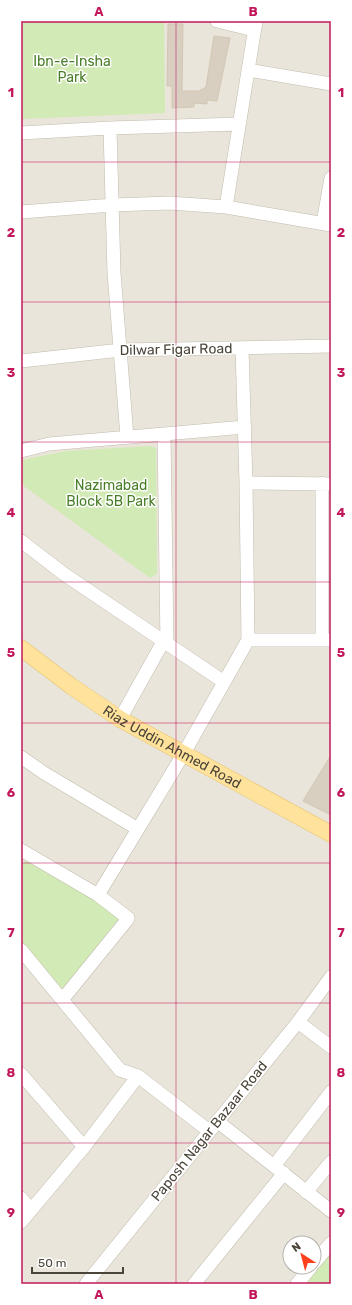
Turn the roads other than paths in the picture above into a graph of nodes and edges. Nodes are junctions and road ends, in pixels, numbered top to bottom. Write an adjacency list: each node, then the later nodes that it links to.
1 (216, 21): 2 (street)
2 (255, 26): 3 (street)
3 (248, 70): 4 (street); 5 (street)
4 (331, 84)
5 (239, 124): 6 (street); 10 (street)
6 (110, 128): 7 (street); 9 (street)
7 (21, 133)
8 (331, 178): 12 (street)
9 (113, 205): 10 (street); 11 (street); 15 (street)
10 (226, 207): 12 (street)
11 (21, 212)
12 (327, 224)
13 (331, 346): 14 (street, Dilwar Figar Road)
14 (242, 348): 15 (street, Dilwar Figar Road); 17 (street)
15 (121, 350): 16 (street, Dilwar Figar Road); 19 (street)
16 (21, 361)
17 (245, 427): 18 (street); 21 (street)
18 (164, 434): 19 (street); 26 (street)
19 (127, 437): 20 (street)
20 (21, 451)
21 (246, 483): 22 (street); 24 (street)
22 (327, 484): 25 (street)
23 (21, 541): 26 (street)
24 (248, 640): 25 (street); 28 (street)
25 (327, 640)
26 (165, 643): 28 (street); 29 (street)
27 (21, 648): 29 (main road, Riaz Uddin Ahmed Road)
28 (224, 682): 30 (street)
29 (120, 719): 30 (main road, Riaz Uddin Ahmed Road)
30 (184, 753): 32 (street); 33 (main road, Riaz Uddin Ahmed Road)
31 (21, 756): 32 (street)
32 (138, 829): 35 (street)
33 (331, 834)
34 (21, 850): 35 (street)
35 (98, 895): 38 (street)
36 (21, 950): 38 (street)
37 (331, 977): 39 (street, Paposh Nagar Bazaar Road)
38 (62, 1000): 42 (street)
39 (298, 1022): 40 (street); 44 (street, Paposh Nagar Bazaar Road)
40 (331, 1048)
41 (21, 1074): 45 (street)
42 (138, 1076): 44 (street); 45 (street)
43 (331, 1092): 47 (street)
44 (213, 1126): 47 (street); 55 (street, Paposh Nagar Bazaar Road)
45 (84, 1147): 50 (street)
46 (330, 1163): 48 (street)
47 (279, 1170): 48 (street); 56 (street)
48 (306, 1192): 51 (street)
49 (21, 1198): 50 (street)
50 (31, 1210): 52 (street)
51 (331, 1211)
52 (21, 1222)
53 (331, 1243): 54 (street)
54 (322, 1254)
55 (86, 1284)
56 (194, 1284)

